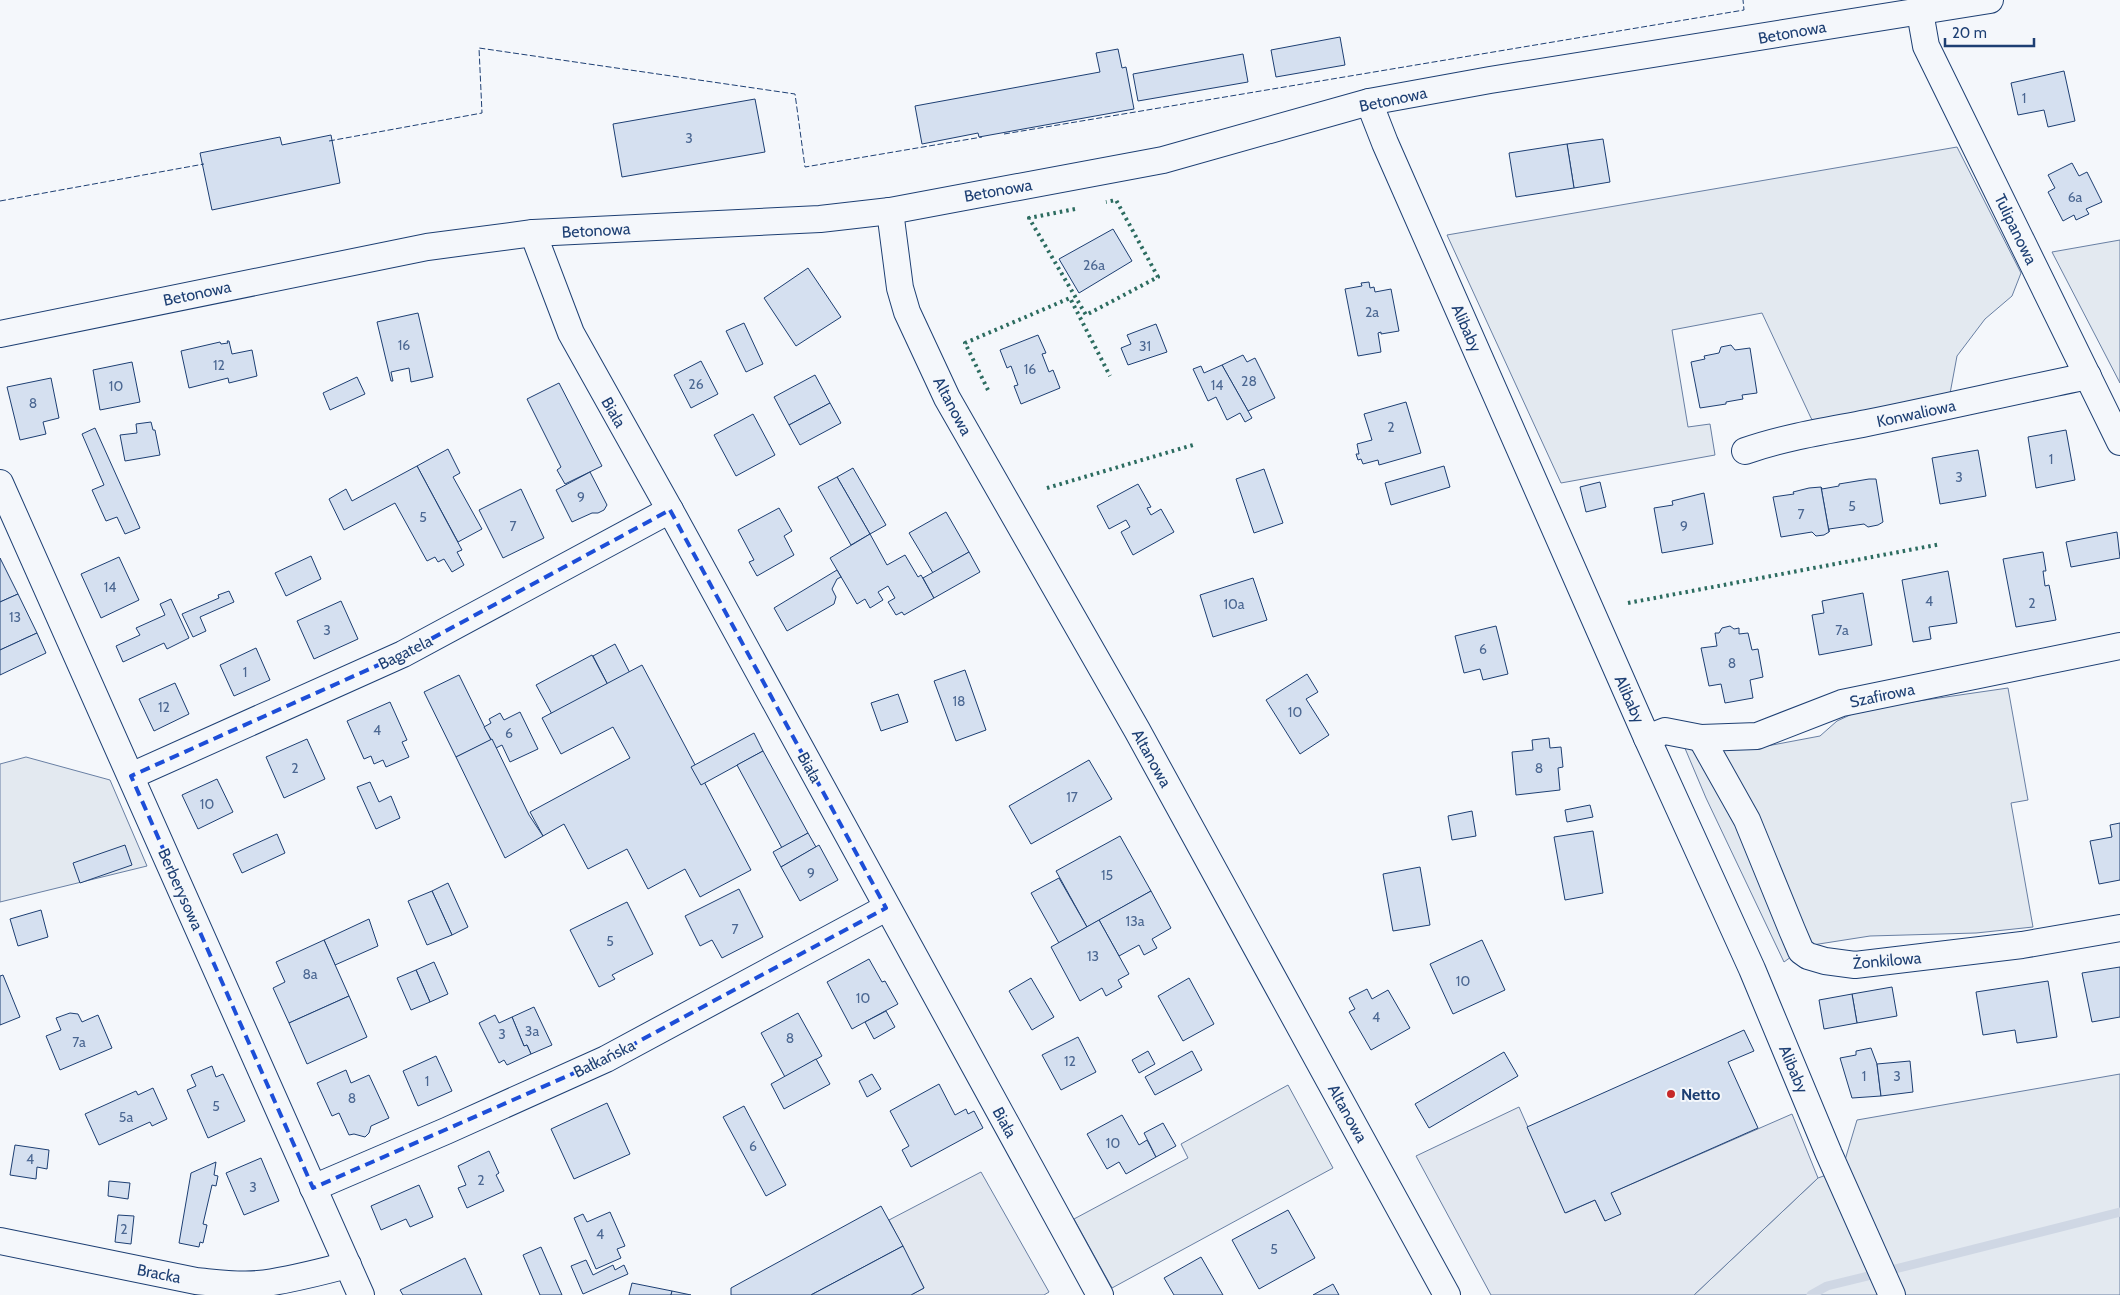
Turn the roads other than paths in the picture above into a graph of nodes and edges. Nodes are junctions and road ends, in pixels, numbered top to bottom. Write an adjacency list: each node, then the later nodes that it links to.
1 (1990, 0): 2 (street, Betonowa)
2 (1920, 12): 3 (street, Betonowa); 7 (street, Tulipanowa)
3 (1369, 102): 4 (street, Betonowa); 13 (street, Alibaby)
4 (890, 211): 5 (street, Betonowa); 23 (street, Altanowa)
5 (533, 233): 6 (street, Betonowa); 11 (street, Biała)
6 (0, 334)
7 (2088, 376): 8 (street, Tulipanowa); 9 (street, Konwaliowa)
8 (2120, 442)
9 (1744, 451)
10 (0, 484): 15 (street, Berberysowa)
11 (670, 510): 15 (street, Bagatela); 16 (street, Biała)
12 (2120, 646): 14 (street, Szafirowa)
13 (1647, 738): 14 (street, Szafirowa); 24 (street, Alibaby)
14 (1701, 738): 17 (street, Żonkilowa)
15 (131, 776): 18 (street, Berberysowa)
16 (886, 908): 18 (street, Bałkańska); 22 (street, Biała)
17 (2120, 928)
18 (312, 1188): 20 (street, Berberysowa)
19 (0, 1242): 20 (street, Bracka)
20 (348, 1265): 21 (street, Berberysowa)
21 (361, 1295)
22 (1100, 1295)
23 (1447, 1295)
24 (1892, 1295)

